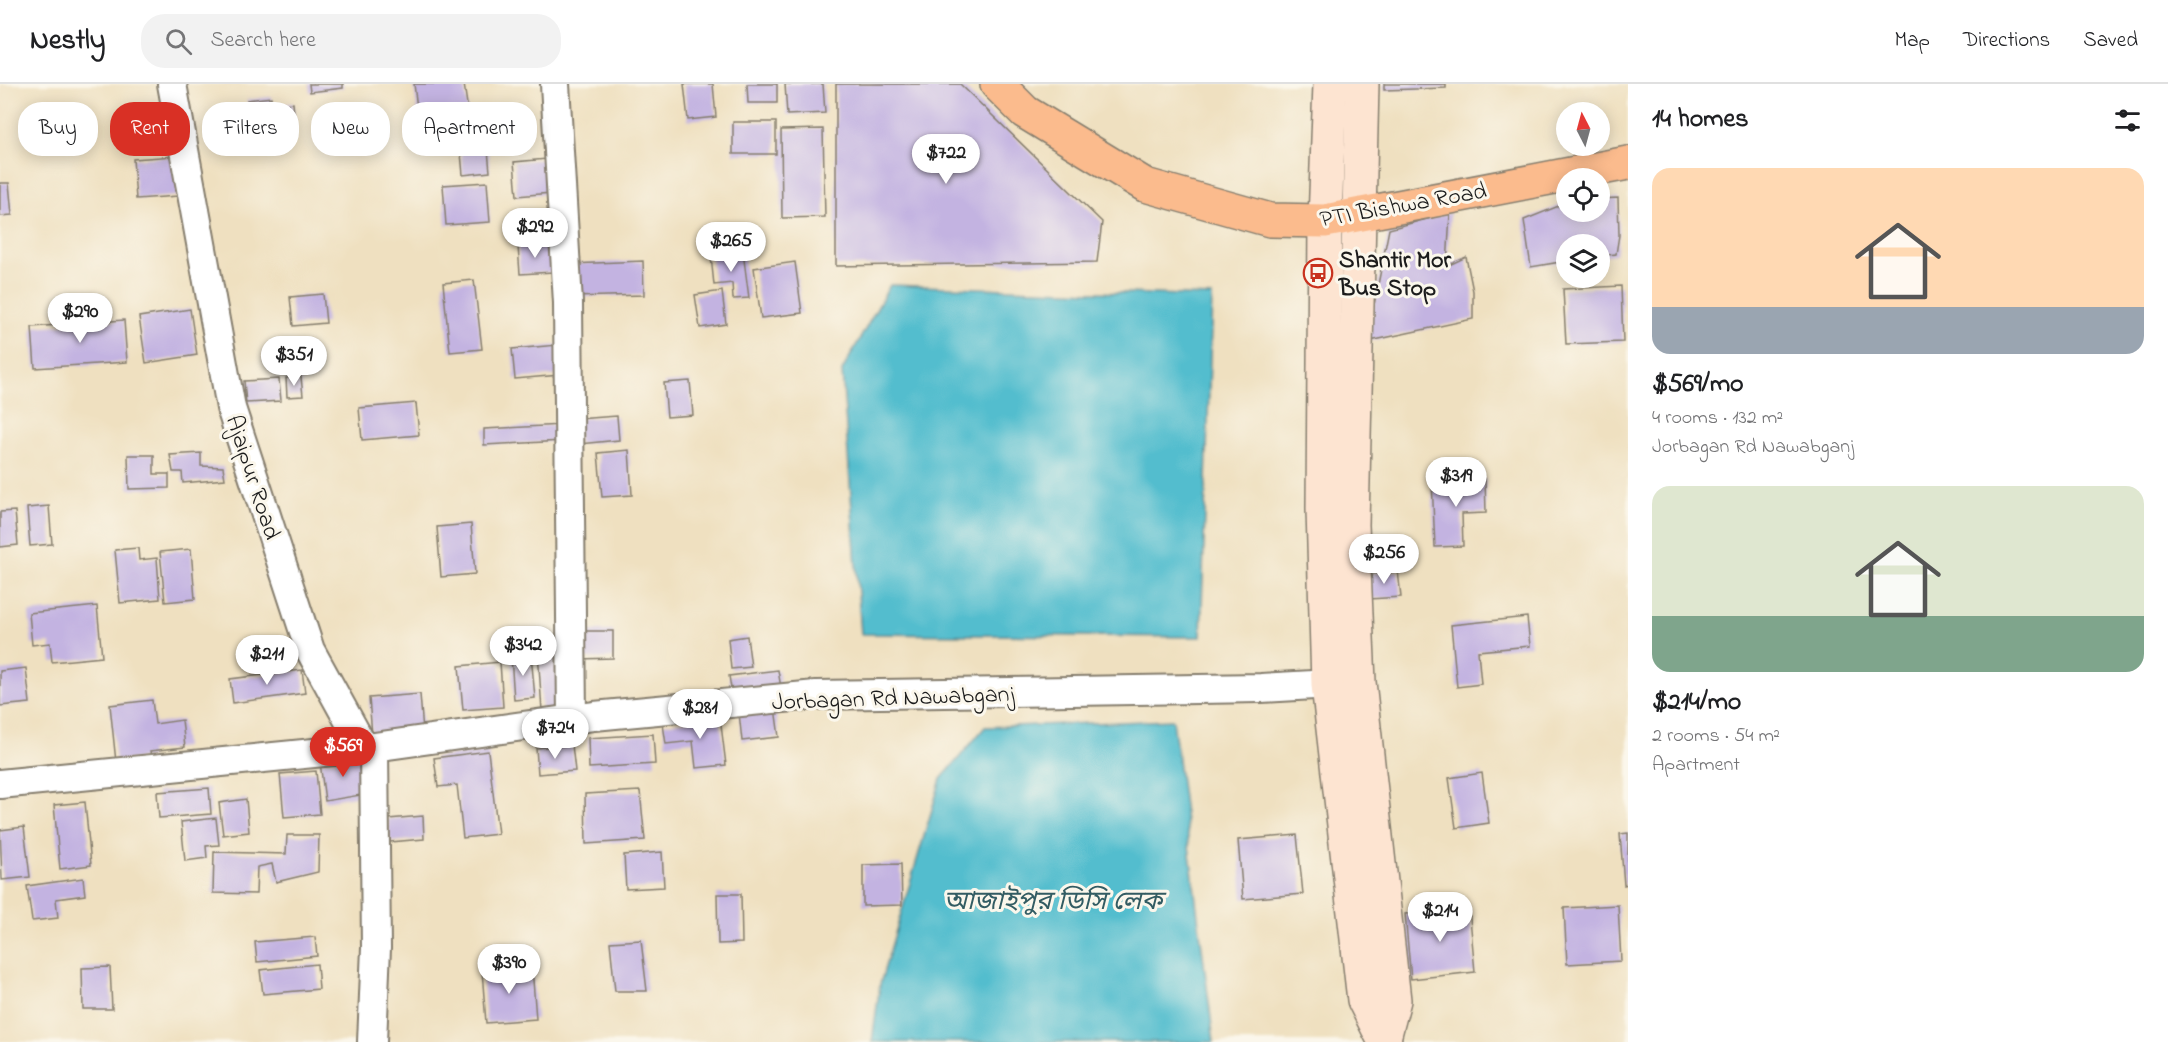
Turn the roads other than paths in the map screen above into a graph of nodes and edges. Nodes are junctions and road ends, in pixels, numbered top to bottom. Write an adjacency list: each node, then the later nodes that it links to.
1 (172, 84): 11 (street, Ajaipur Road)
2 (555, 84): 10 (street)
3 (997, 84): 8 (highway, PTI Bishwa Road)
4 (1330, 84): 8 (street)
5 (1362, 84): 7 (street)
6 (1628, 163): 7 (highway, PTI Bishwa Road)
7 (1360, 215): 8 (highway, PTI Bishwa Road); 9 (street)
8 (1325, 221): 9 (street)
9 (1343, 683): 10 (street, Jorbagan Rd Nawabganj); 13 (street)
10 (572, 719): 11 (street, Jorbagan Rd Nawabganj)
11 (369, 748): 12 (street, Jorbagan Rd Nawabganj); 14 (street)
12 (0, 784)
13 (1385, 1040)
14 (372, 1042)

